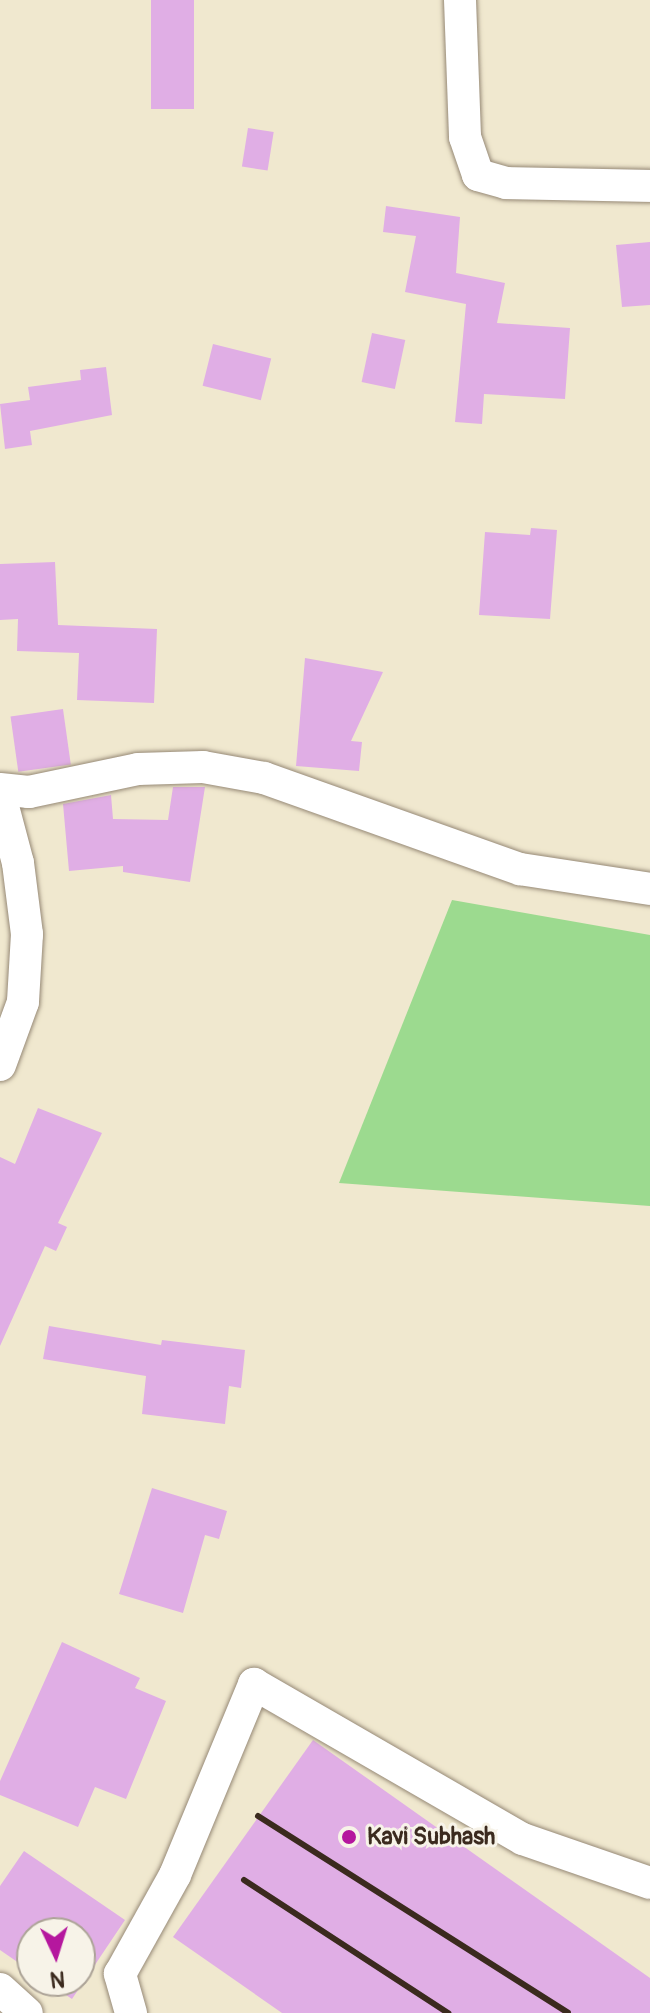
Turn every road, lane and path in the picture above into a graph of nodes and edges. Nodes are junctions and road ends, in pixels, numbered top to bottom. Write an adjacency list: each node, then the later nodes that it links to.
1 (460, 0): 2 (street)
2 (650, 186)
3 (0, 789): 5 (street)
4 (0, 795): 6 (street)
5 (650, 889)
6 (0, 1065)
7 (650, 1883): 10 (street)
8 (0, 1989): 9 (street)
9 (27, 2013)
10 (131, 2013)

